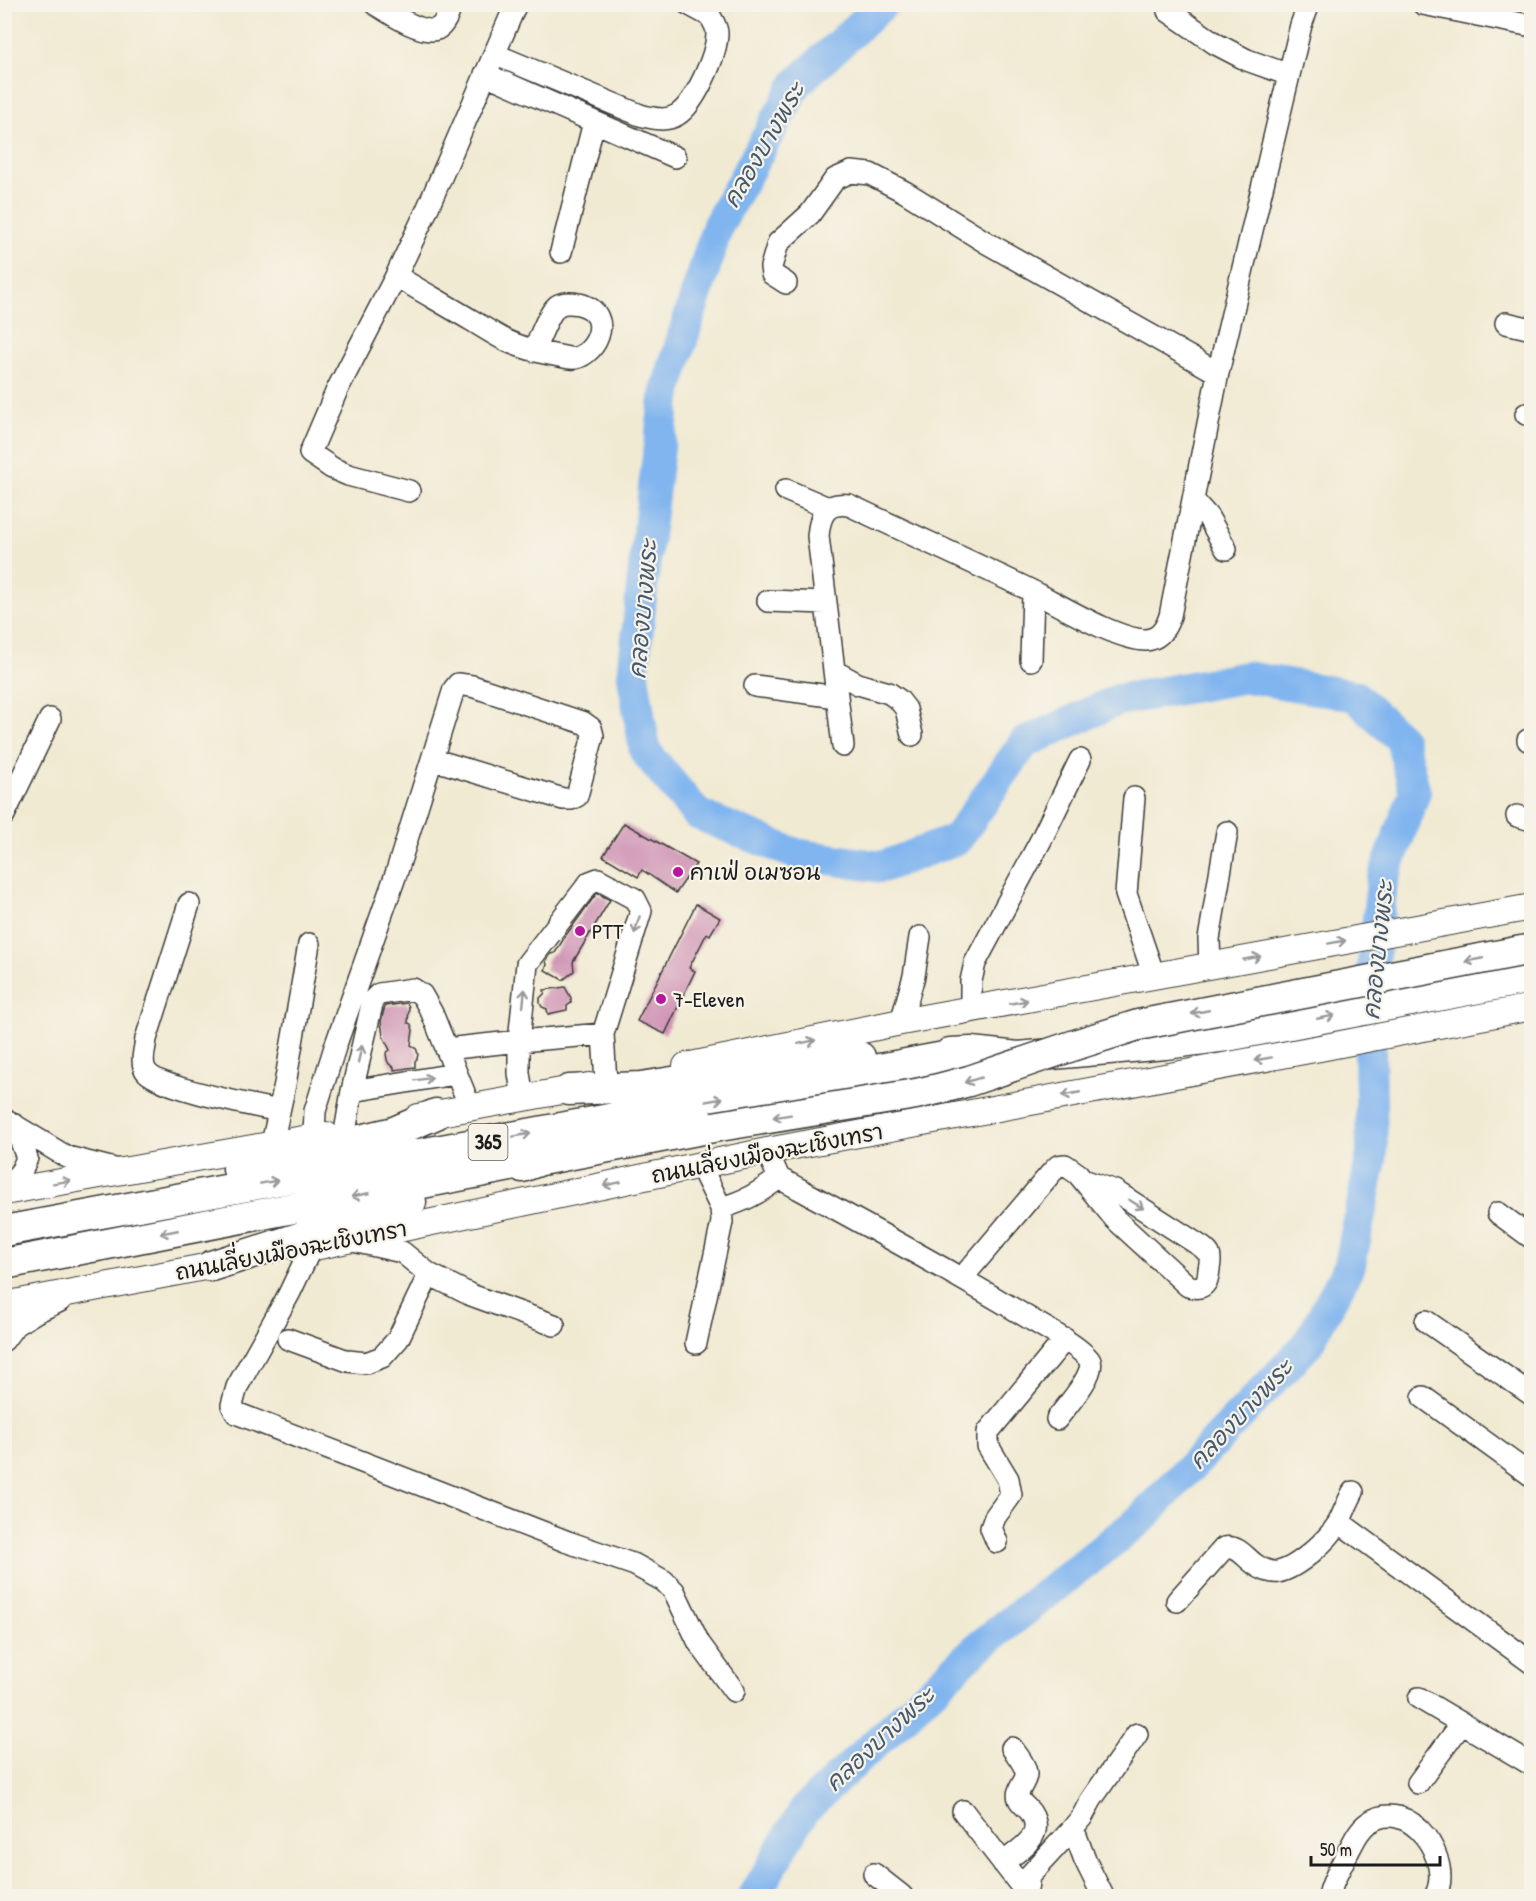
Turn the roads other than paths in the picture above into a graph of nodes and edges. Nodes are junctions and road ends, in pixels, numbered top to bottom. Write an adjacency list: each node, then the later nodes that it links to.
1 (375, 4): 2 (street)
2 (452, 4)
3 (516, 4): 9 (street)
4 (688, 4): 9 (street)
5 (1309, 4): 10 (street)
6 (1423, 4): 8 (street)
7 (1168, 11): 10 (street)
8 (1532, 26)
9 (490, 64): 11 (street); 14 (street)
10 (1289, 75): 19 (street)
11 (594, 122): 12 (street); 13 (street)
12 (675, 157)
13 (561, 252)
14 (396, 276): 18 (street); 20 (street)
15 (786, 283): 19 (street)
16 (1506, 323): 17 (street)
17 (1532, 329)
18 (534, 351)
19 (1218, 373): 22 (street)
20 (409, 490)
21 (786, 490): 23 (street)
22 (1193, 500): 24 (street); 25 (street)
23 (828, 508): 25 (street); 27 (street)
24 (1226, 549)
25 (1033, 592): 28 (street)
26 (768, 601): 27 (street)
27 (826, 603): 29 (street)
28 (1031, 660)
29 (834, 671): 31 (street); 33 (street)
30 (755, 686): 31 (street)
31 (837, 698): 34 (street)
32 (50, 719): 38 (street)
33 (912, 735)
34 (843, 746)
35 (432, 759): 35 (street); 65 (street)
36 (1080, 760): 49 (street)
37 (1134, 798): 46 (street)
38 (4, 816)
39 (1227, 832): 45 (street)
40 (189, 904): 61 (street)
41 (1532, 907): 45 (main road, 365, one-way to 41)
42 (920, 937): 50 (street)
43 (309, 944): 61 (street)
44 (1532, 949): 68 (highway, one-way to 68, bridge)
45 (1210, 966): 46 (main road, 365)
46 (1154, 976): 49 (main road, 365, one-way to 46)
47 (1532, 978): 54 (highway, one-way to 47)
48 (1532, 1007): 67 (main road, ถนนเลี่ยงเมืองฉะเชิงเทรา, one-way to 67)
49 (971, 1011): 50 (main road, 365)
50 (901, 1022): 56 (main road, 365, one-way to 50)
51 (603, 1034): 52 (street); 52 (street, one-way to 51); 56 (street)
52 (519, 1041): 53 (street); 59 (street)
53 (446, 1049): 55 (street); 58 (street, one-way to 53)
54 (971, 1053): 57 (highway); 77 (highway, 365, one-way to 54)
55 (455, 1074): 58 (street, one-way to 55); 60 (street)
56 (606, 1082): 57 (main road, 365)
57 (569, 1090): 59 (main road, 365)
58 (352, 1091): 64 (street)
59 (523, 1098): 60 (main road, 365)
60 (470, 1107): 62 (main road, 365)
61 (279, 1111): 66 (street)
62 (436, 1114): 64 (main road, 365); 76 (highway)
63 (10, 1122): 70 (street); 73 (street)
64 (345, 1132): 65 (main road, 365)
65 (314, 1137): 66 (main road, 365)
66 (272, 1144): 70 (main road, 365)
67 (767, 1151): 69 (main road, ถนนเลี่ยงเมืองฉะเชิงเทรา); 71 (street)
68 (541, 1160): 81 (highway, ถนนเลี่ยงเมืองฉะเชิงเทรา / 365, one-way to 81); 82 (highway)
69 (700, 1165): 74 (street); 79 (main road, ถนนเลี่ยงเมืองฉะเชิงเทรา, one-way to 79)
70 (126, 1172): 73 (main road, 365, one-way to 70)
71 (779, 1178): 74 (street); 85 (street)
72 (1083, 1180): 72 (street, one-way to 72); 85 (street)
73 (4, 1191)
74 (722, 1208): 92 (street)
75 (1498, 1213): 78 (street)
76 (4, 1223)
77 (4, 1231)
78 (1532, 1238)
79 (347, 1240): 80 (main road, ถนนเลี่ยงเมืองฉะเชิงเทรา); 83 (street)
80 (310, 1248): 82 (main road, ถนนเลี่ยงเมืองฉะเชิงเทรา); 102 (street)
81 (4, 1264)
82 (211, 1266): 84 (main road, ถนนเลี่ยงเมืองฉะเชิงเทรา)
83 (429, 1274): 88 (street); 89 (street)
84 (144, 1277): 86 (main road, ถนนเลี่ยงเมืองฉะเชิงเทรา); 91 (street)
85 (962, 1278): 90 (street)
86 (4, 1305)
87 (1426, 1321): 93 (street)
88 (554, 1325)
89 (288, 1339)
90 (1065, 1339): 95 (street); 99 (street)
91 (4, 1340)
92 (696, 1343)
93 (1532, 1395)
94 (1423, 1397): 96 (street)
95 (1057, 1419)
96 (1532, 1476)
97 (1353, 1492): 98 (street)
98 (1339, 1522): 100 (street); 101 (street)
99 (997, 1542)
100 (1177, 1600)
101 (1532, 1663)
102 (734, 1691)
103 (1419, 1698): 104 (street)
104 (1462, 1724): 107 (street); 108 (street)
105 (1137, 1734): 110 (street)
106 (1012, 1748): 111 (street)
107 (1532, 1765)
108 (1418, 1783)
109 (963, 1811): 111 (street)
110 (1073, 1828): 113 (street); 115 (street)
111 (1003, 1863): 113 (street)
112 (874, 1874): 114 (street)
113 (1026, 1894)
114 (902, 1896)
115 (1103, 1896)
116 (1329, 1896): 117 (street)
117 (1435, 1896)

